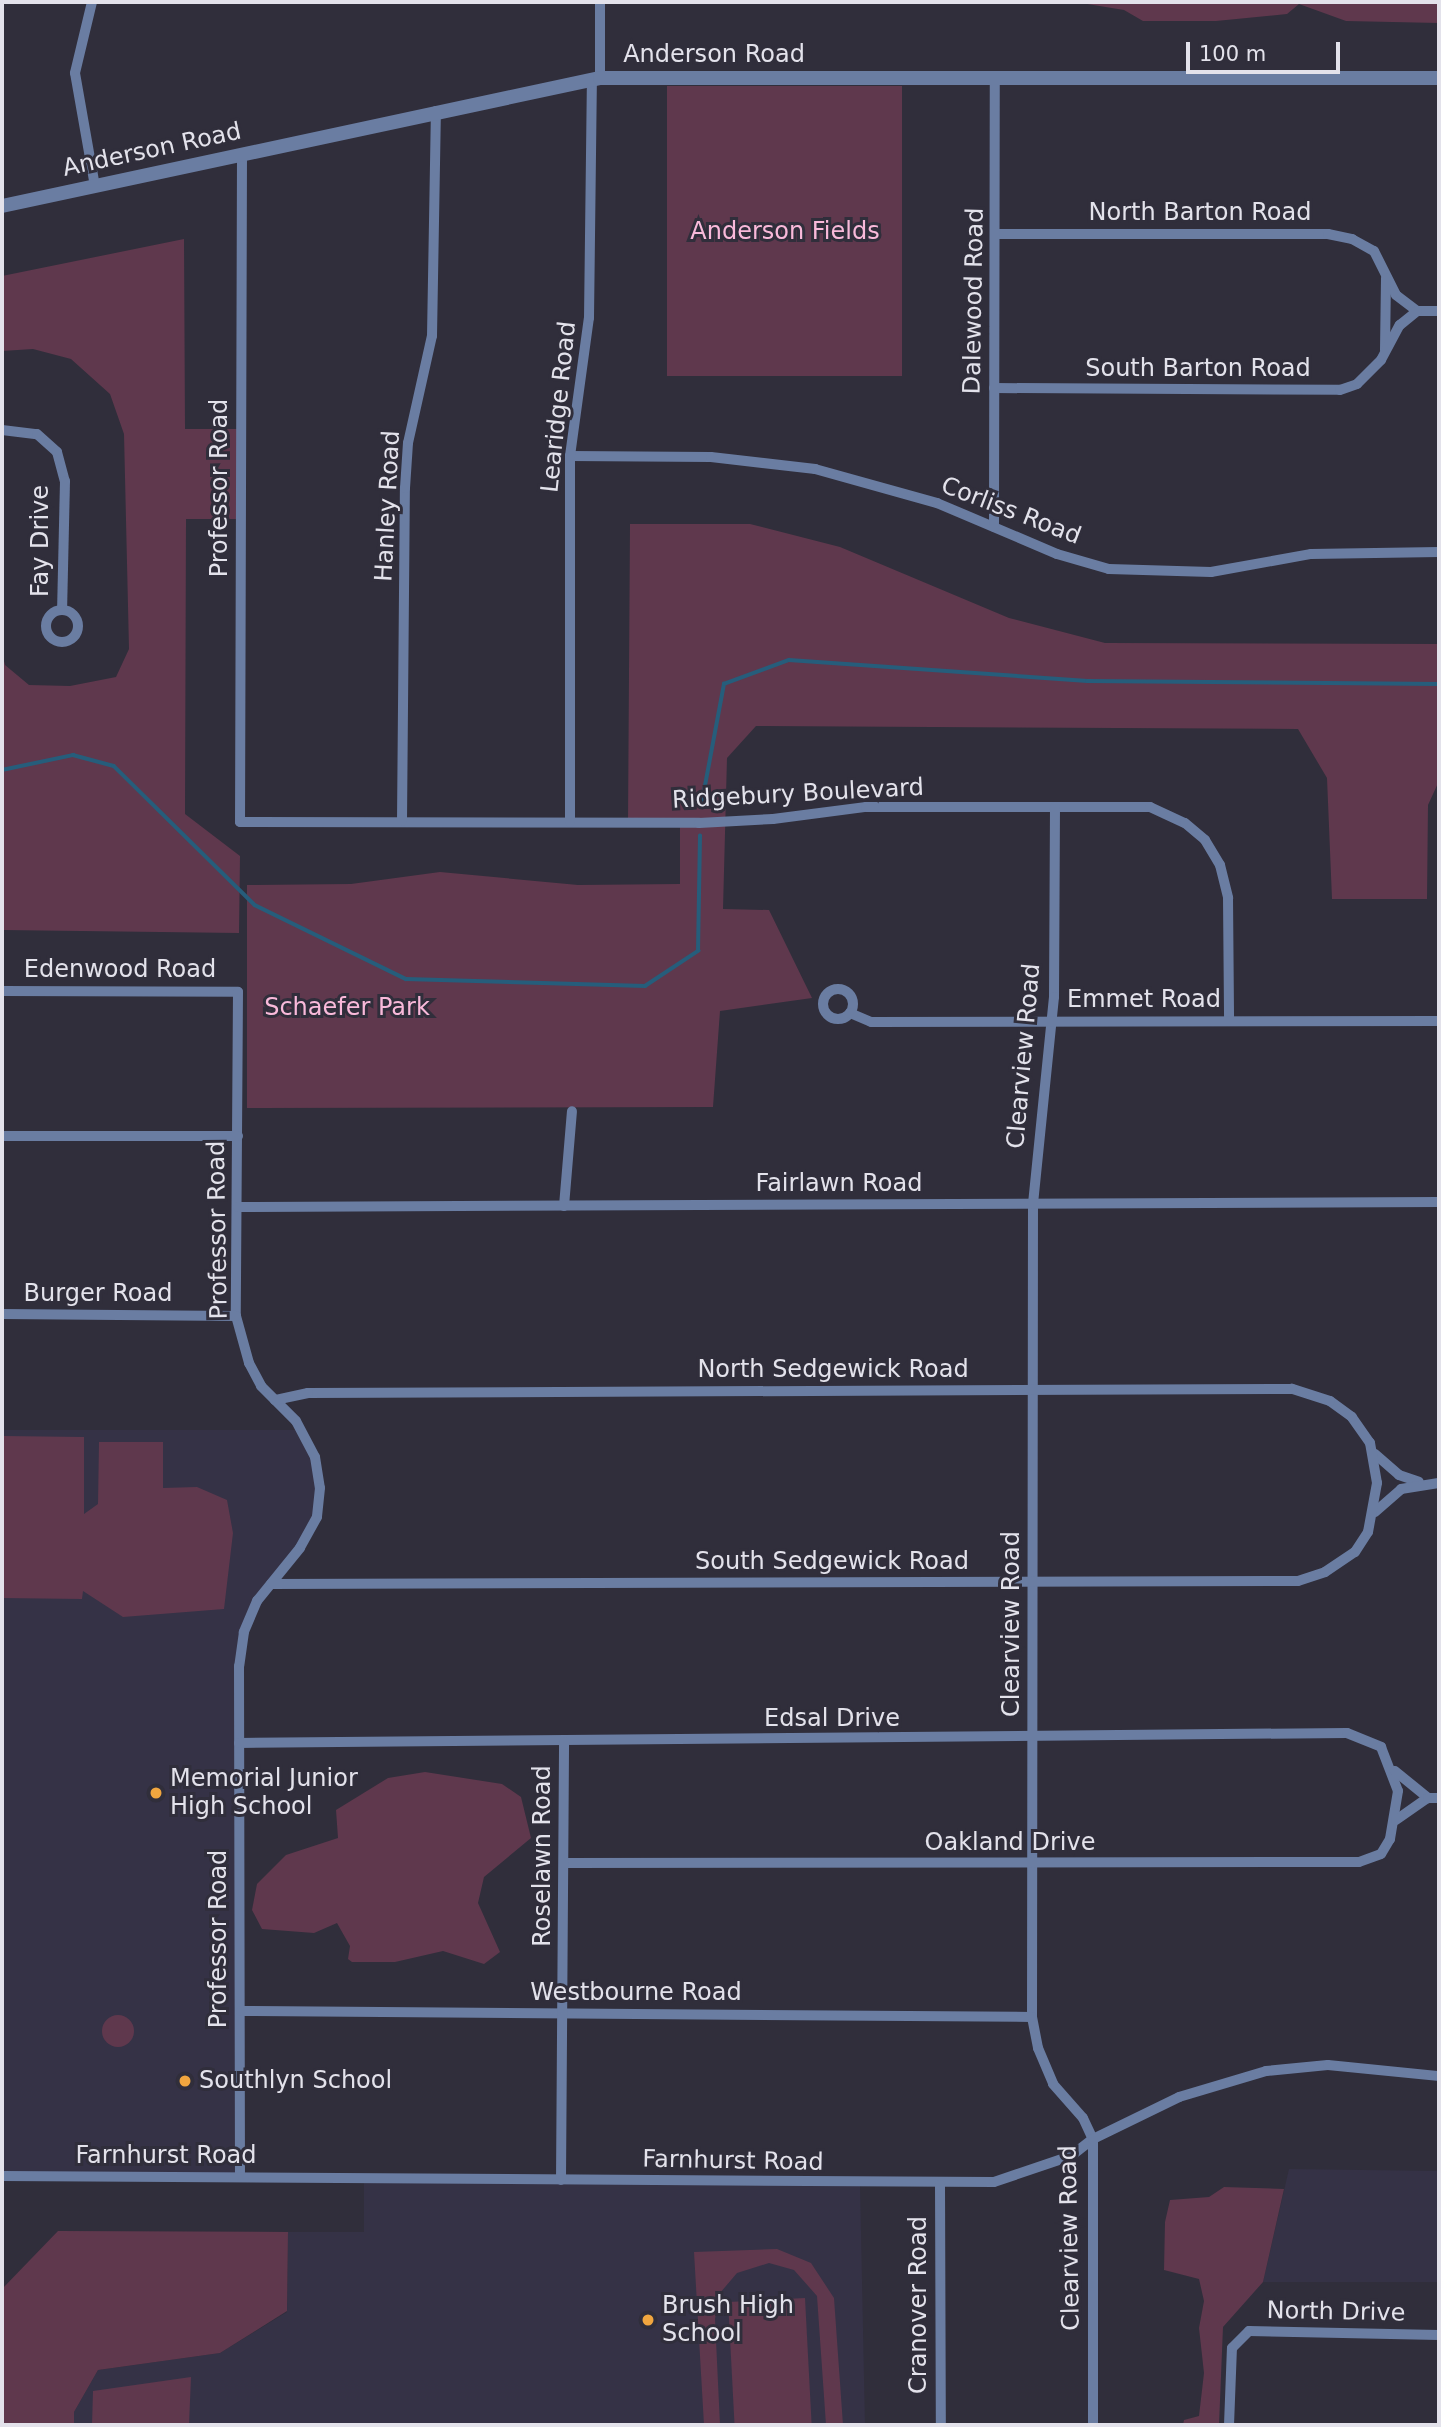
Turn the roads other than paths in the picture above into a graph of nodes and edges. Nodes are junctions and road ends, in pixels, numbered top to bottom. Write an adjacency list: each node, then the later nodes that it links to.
1 (92, 2): 8 (street)
2 (600, 2): 5 (street, Learidge Road)
3 (995, 77): 4 (street, Anderson Road); 5 (street, Anderson Road); 10 (street, Dalewood Road)
4 (1439, 78)
5 (596, 79): 6 (street, Anderson Road); 17 (street, Learidge Road)
6 (436, 111): 7 (street, Anderson Road); 22 (street, Hanley Road)
7 (242, 155): 8 (street, Anderson Road); 23 (street, Professor Road)
8 (95, 186): 9 (street, Anderson Road)
9 (2, 206)
10 (997, 234): 11 (street, North Barton Road); 15 (street, Dalewood Road)
11 (1386, 275): 12 (street, North Barton Road); 14 (street)
12 (1416, 311): 13 (street); 14 (street, South Barton Road)
13 (1439, 311)
14 (1385, 353): 15 (street, South Barton Road)
15 (994, 388): 18 (street, Dalewood Road)
16 (2, 430): 20 (street, Fay Drive)
17 (570, 456): 18 (street, Corliss Road); 24 (street, Learidge Road)
18 (994, 527): 19 (street, Corliss Road)
19 (1439, 552)
20 (62, 610)
21 (1055, 807): 24 (street, Ridgebury Boulevard); 28 (street, Ridgebury Boulevard); 30 (street, Clearview Road)
22 (402, 821): 23 (street, Ridgebury Boulevard); 24 (street, Ridgebury Boulevard)
23 (240, 822)
24 (570, 822)
25 (2, 991): 26 (street, Edenwood Road)
26 (238, 992): 33 (street, Professor Road)
27 (850, 1013): 30 (street, Emmet Road)
28 (1229, 1020): 29 (street, Emmet Road); 30 (street, Emmet Road)
29 (1439, 1021)
30 (1050, 1022): 35 (street, Clearview Road)
31 (572, 1111): 36 (street)
32 (2, 1136): 33 (street)
33 (238, 1136): 37 (street, Professor Road)
34 (1439, 1202): 35 (street, Fairlawn Road)
35 (1034, 1205): 36 (street, Fairlawn Road); 40 (street, Clearview Road)
36 (564, 1206): 37 (street, Fairlawn Road)
37 (238, 1207): 39 (street, Professor Road)
38 (2, 1314): 39 (street, Burger Road)
39 (236, 1316): 41 (street, Professor Road)
40 (1034, 1390): 41 (street, North Sedgewick Road); 42 (street, North Sedgewick Road); 46 (street, Clearview Road)
41 (275, 1399): 47 (street, Professor Road)
42 (1372, 1448): 43 (street, North Sedgewick Road); 45 (street, South Sedgewick Road)
43 (1422, 1483): 44 (street); 45 (street)
44 (1439, 1483)
45 (1372, 1516): 46 (street, South Sedgewick Road)
46 (1034, 1582): 47 (street, South Sedgewick Road); 48 (street, Clearview Road)
47 (271, 1584): 50 (street, Professor Road)
48 (1033, 1738): 49 (street, Edsal Drive); 51 (street, Edsal Drive); 56 (street, Clearview Road)
49 (564, 1742): 50 (street, Edsal Drive); 55 (street, Roselawn Road)
50 (239, 1743): 57 (street, Professor Road)
51 (1394, 1771): 52 (street, Edsal Drive); 53 (street)
52 (1397, 1784): 54 (street, Oakland Drive)
53 (1433, 1798): 54 (street)
54 (1396, 1820): 56 (street, Oakland Drive)
55 (564, 1863): 56 (street, Oakland Drive); 58 (street, Roselawn Road)
56 (1033, 1864): 59 (street, Clearview Road)
57 (241, 2011): 58 (street, Westbourne Road); 63 (street, Professor Road)
58 (565, 2013): 59 (street, Westbourne Road); 64 (street, Roselawn Road)
59 (1032, 2017): 61 (street, Clearview Road)
60 (1439, 2076): 61 (street, Farnhurst Road)
61 (1093, 2139): 65 (street, Farnhurst Road); 68 (street, Clearview Road)
62 (2, 2176): 63 (street, Farnhurst Road)
63 (240, 2178): 64 (street, Farnhurst Road)
64 (561, 2180): 65 (street, Farnhurst Road)
65 (940, 2185): 67 (street, Cranover Road)
66 (1439, 2335): 69 (street, North Drive)
67 (941, 2425)
68 (1093, 2425)
69 (1229, 2425)

